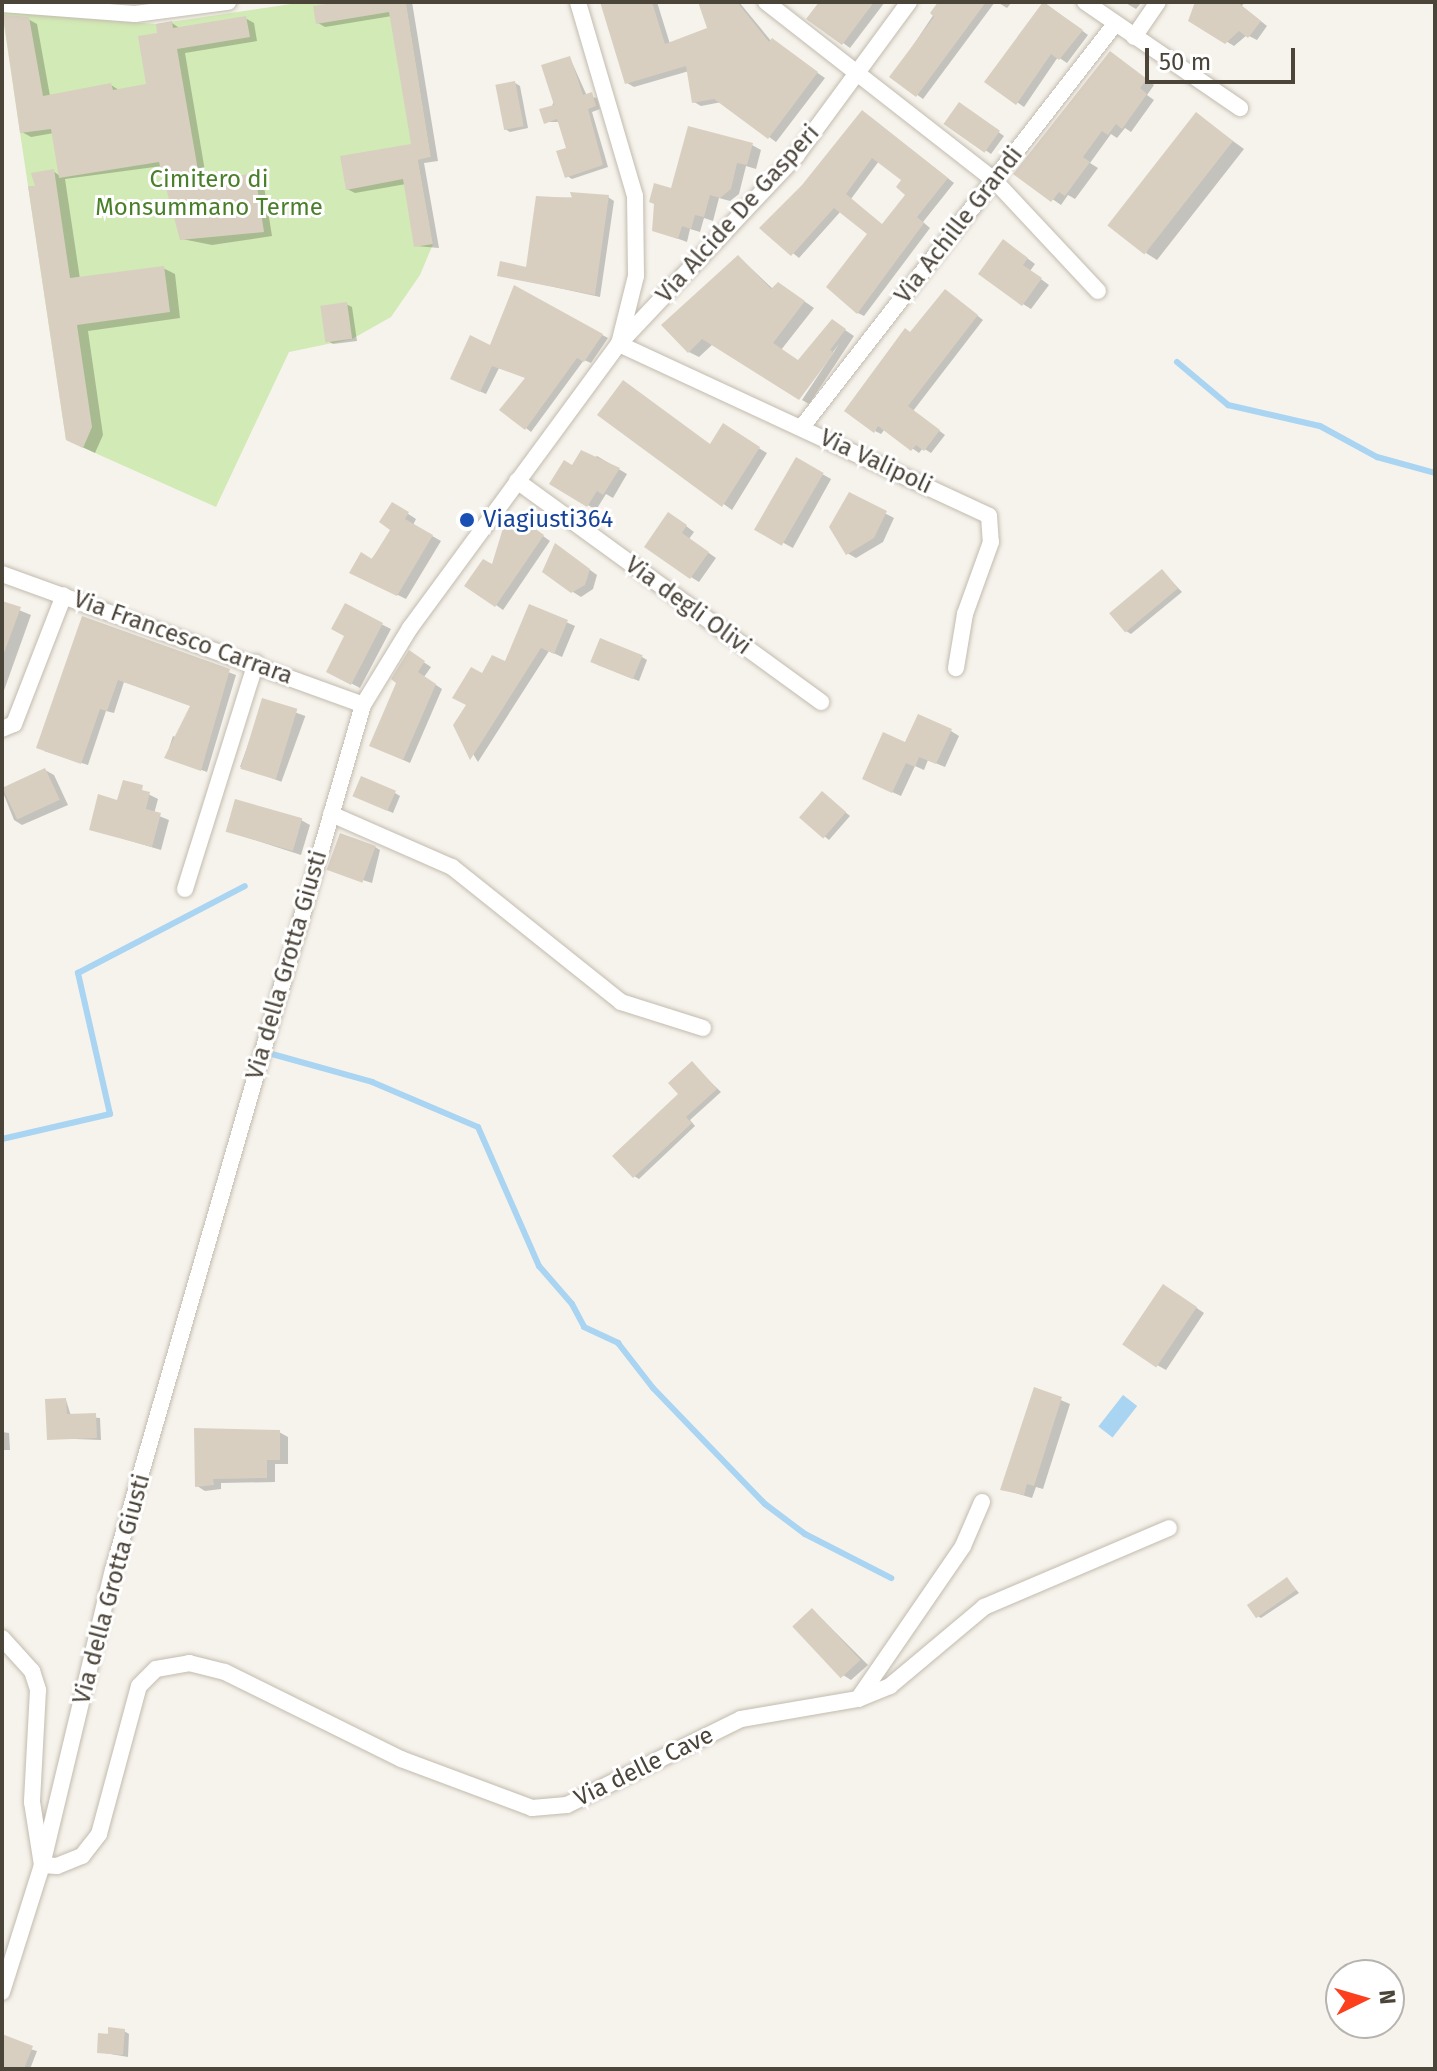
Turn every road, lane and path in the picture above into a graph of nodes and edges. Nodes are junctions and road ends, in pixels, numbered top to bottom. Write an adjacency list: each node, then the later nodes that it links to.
1 (228, 2): 7 (street)
2 (578, 2): 14 (street, Via della Grotta Giusti)
3 (766, 2): 10 (street)
4 (909, 2): 10 (street, Via Alcide De Gasperi)
5 (1085, 2): 8 (street)
6 (1158, 2): 9 (street)
7 (2, 4)
8 (1115, 24): 9 (street); 12 (street, Via Achille Grandi)
9 (1134, 37): 11 (street)
10 (856, 76): 12 (street); 14 (street, Via Alcide De Gasperi)
11 (1240, 108)
12 (994, 180): 13 (street); 15 (street, Via Achille Grandi)
13 (1098, 291)
14 (619, 344): 15 (street, Via Valipoli); 16 (street, Via della Grotta Giusti)
15 (802, 427): 20 (street, Via Valipoli)
16 (517, 481): 21 (street, Via degli Olivi); 22 (street, Via della Grotta Giusti)
17 (2, 574): 18 (street, Via Francesco Carrara)
18 (64, 595): 19 (street, Via Francesco Carrara); 23 (street)
19 (256, 663): 22 (street, Via Francesco Carrara); 25 (street)
20 (956, 668)
21 (821, 702)
22 (363, 705): 24 (street, Via della Grotta Giusti)
23 (2, 729)
24 (331, 814): 26 (street); 31 (street, Via della Grotta Giusti)
25 (185, 889)
26 (703, 1028)
27 (982, 1502): 30 (street)
28 (1169, 1528): 30 (street, Via delle Cave)
29 (2, 1638): 31 (street)
30 (858, 1699): 31 (street, Via delle Cave)
31 (42, 1865): 32 (street, Via della Grotta Giusti)
32 (2, 1992)

